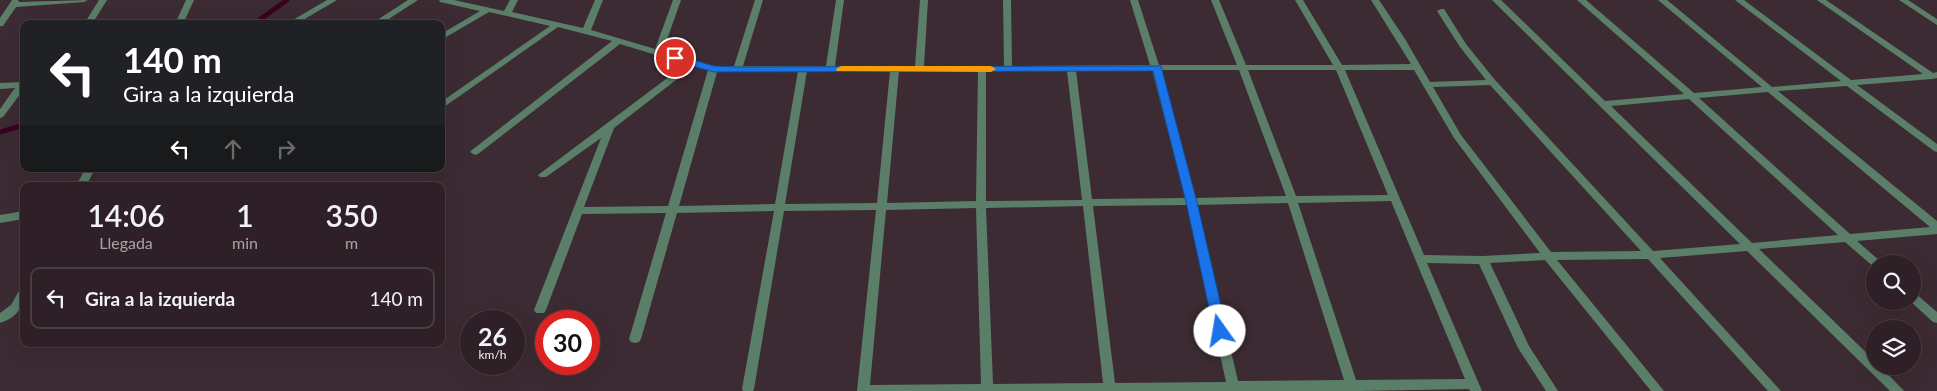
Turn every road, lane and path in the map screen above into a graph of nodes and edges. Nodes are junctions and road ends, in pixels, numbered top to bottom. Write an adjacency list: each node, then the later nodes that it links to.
1 (84, 0): 24 (street)
2 (103, 0): 28 (street)
3 (190, 0): 29 (street)
4 (332, 0): 30 (street)
5 (414, 0): 31 (street)
6 (443, 0): 25 (street)
7 (514, 0): 27 (street)
8 (599, 0): 35 (street)
9 (677, 0): 38 (street)
10 (759, 0): 51 (street)
11 (840, 0): 46 (street)
12 (924, 0): 48 (street)
13 (1007, 0): 50 (street)
14 (1134, 0): 43 (street)
15 (1215, 0): 44 (street)
16 (1299, 0): 40 (street)
17 (1375, 0): 41 (street)
18 (1496, 0): 63 (street)
19 (1581, 0): 61 (street)
20 (1662, 0): 60 (street)
21 (1739, 0): 55 (street)
22 (1821, 0): 53 (street)
23 (1903, 0): 32 (street)
24 (14, 3): 33 (street)
25 (487, 10): 27 (street); 36 (street)
26 (1441, 11): 54 (street)
27 (507, 14): 34 (street)
28 (90, 20)
29 (181, 20)
30 (297, 20)
31 (382, 20)
32 (1937, 23)
33 (0, 24)
34 (556, 25): 35 (street); 62 (street)
35 (586, 31): 37 (street)
36 (445, 36)
37 (619, 40): 38 (street); 67 (street)
38 (658, 52): 39 (street)
39 (691, 64): 45 (street); 65 (street)
40 (1340, 67): 41 (street); 44 (street); 69 (street)
41 (1416, 67): 57 (street)
42 (1071, 68): 43 (street); 50 (street); 72 (street)
43 (1157, 68): 44 (street); 71 (street)
44 (1243, 68): 70 (street)
45 (714, 69): 51 (street); 76 (street)
46 (830, 69): 47 (street); 52 (street)
47 (895, 69): 48 (street); 74 (street)
48 (919, 69): 49 (street)
49 (982, 69): 50 (street); 73 (street)
50 (1008, 69)
51 (737, 70): 52 (street)
52 (803, 70): 75 (street)
53 (1935, 77): 55 (street)
54 (1492, 82): 57 (street); 85 (street)
55 (1848, 82): 60 (street); 66 (street)
56 (20, 85): 58 (street)
57 (1428, 85): 84 (street)
58 (0, 86)
59 (20, 89): 64 (street)
60 (1772, 90): 61 (street); 80 (street)
61 (1690, 95): 63 (street); 81 (street)
62 (445, 103)
63 (1603, 104): 82 (street)
64 (0, 115)
65 (610, 127): 68 (street); 77 (street)
66 (1937, 149)
67 (475, 152)
68 (543, 175)
69 (1394, 198): 70 (street); 86 (street)
70 (1292, 200): 71 (street); 96 (street)
71 (1192, 202): 72 (street); 95 (street)
72 (1087, 203): 73 (street); 98 (street)
73 (981, 205): 74 (street); 100 (street)
74 (882, 206): 75 (street); 99 (street)
75 (779, 207): 76 (street); 97 (street)
76 (672, 210): 77 (street); 93 (street)
77 (578, 211): 90 (street)
78 (20, 216): 79 (street)
79 (0, 219)
80 (1937, 228): 81 (street)
81 (1848, 239): 82 (street); 83 (street)
82 (1750, 247): 85 (street); 104 (street)
83 (1866, 255)
84 (1548, 256): 85 (street); 87 (street); 102 (street)
85 (1653, 256): 103 (street)
86 (1420, 259): 87 (street); 94 (street)
87 (1483, 260): 101 (street)
88 (20, 299): 91 (street)
89 (1921, 305): 92 (street)
90 (540, 310)
91 (0, 319)
92 (1937, 319)
93 (635, 339)
94 (1474, 387): 96 (street)
95 (1233, 388): 96 (street); 98 (street)
96 (1352, 388)
97 (748, 389)
98 (1109, 389): 100 (street)
99 (863, 390): 100 (street)
100 (987, 390)
101 (1552, 391)
102 (1658, 391)
103 (1775, 391)
104 (1898, 391)

